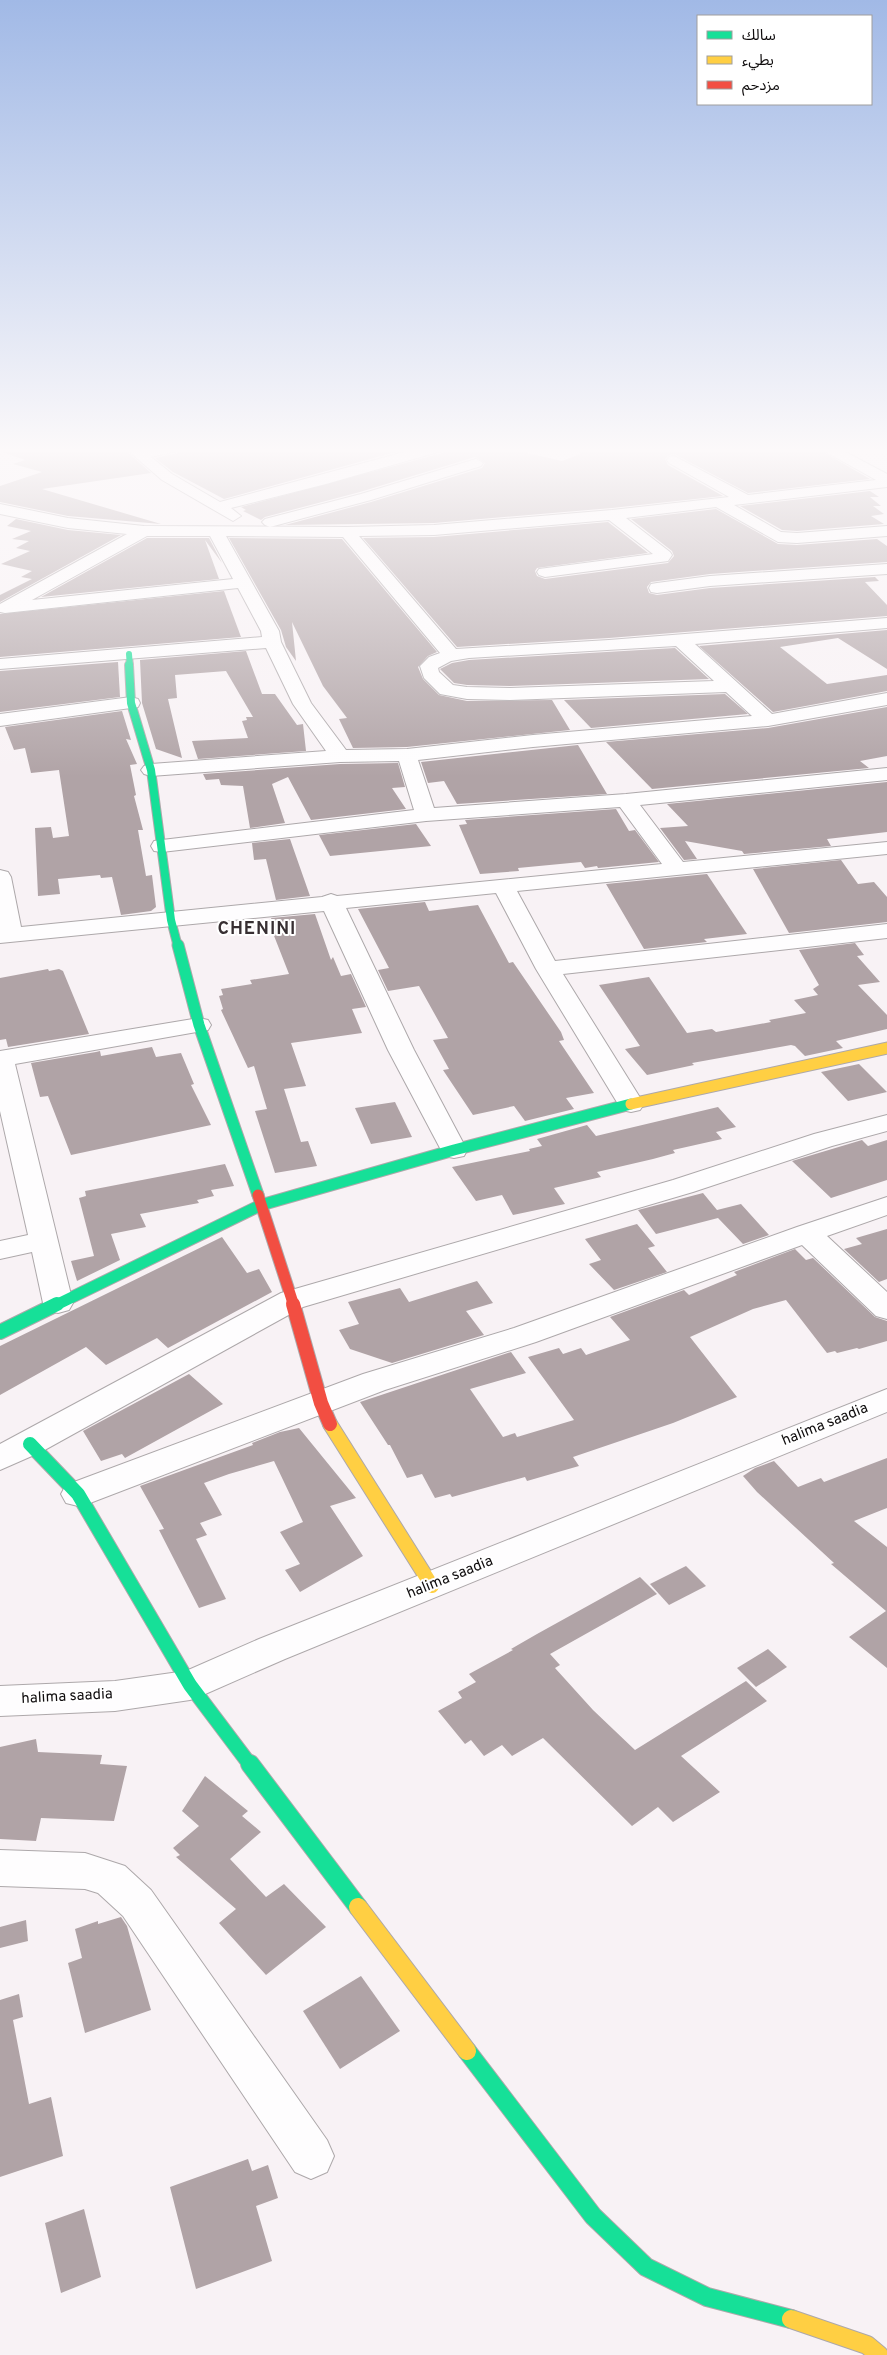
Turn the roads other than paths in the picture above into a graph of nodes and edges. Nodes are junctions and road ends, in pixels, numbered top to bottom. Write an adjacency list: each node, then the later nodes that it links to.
1 (97, 557): 9 (street)
2 (229, 557): 7 (street)
3 (369, 557): 14 (street)
4 (663, 557): 6 (street)
5 (887, 569): 8 (street)
6 (545, 572)
7 (243, 584): 9 (street); 12 (street)
8 (657, 588)
9 (2, 610)
10 (887, 624): 11 (street)
11 (679, 639): 14 (street); 16 (street)
12 (272, 642): 13 (street); 22 (street)
13 (129, 654): 15 (street); 18 (street)
14 (451, 655): 16 (street)
15 (0, 664)
16 (730, 686): 20 (street)
17 (887, 699): 20 (street)
18 (131, 704): 19 (street); 23 (street)
19 (0, 720)
20 (768, 720): 21 (street)
21 (407, 755): 22 (street); 26 (street)
22 (340, 756): 23 (street)
23 (151, 770): 27 (street)
24 (887, 774): 25 (street)
25 (626, 800): 26 (street); 29 (street)
26 (426, 815): 27 (street)
27 (162, 846): 33 (street)
28 (887, 848): 29 (street)
29 (676, 868): 31 (street)
30 (0, 877): 35 (street)
31 (503, 886): 32 (street); 36 (street)
32 (330, 901): 33 (street); 42 (street)
33 (171, 920): 35 (street); 37 (street)
34 (887, 931): 36 (street)
35 (5, 935)
36 (548, 969): 40 (street)
37 (199, 1025): 39 (street); 43 (street)
38 (887, 1048): 40 (street)
39 (1, 1059): 46 (street)
40 (631, 1104): 42 (street)
41 (887, 1123): 48 (street)
42 (454, 1150): 43 (street)
43 (261, 1205): 48 (street); 49 (street)
44 (887, 1206): 45 (street)
45 (807, 1233): 50 (street); 53 (street)
46 (42, 1241): 47 (street); 49 (street)
47 (0, 1250)
48 (292, 1300): 53 (street); 54 (street)
49 (58, 1303): 51 (street)
50 (887, 1309)
51 (0, 1332)
52 (887, 1400): 57 (street, halima saadia)
53 (321, 1404): 56 (street); 57 (street)
54 (30, 1444): 55 (street); 56 (street)
55 (0, 1458)
56 (78, 1494): 58 (street)
57 (432, 1586): 58 (street, halima saadia)
58 (190, 1685): 59 (street, halima saadia); 62 (street)
59 (0, 1701)
60 (0, 1868): 61 (street)
61 (311, 2156)
62 (879, 2355)

